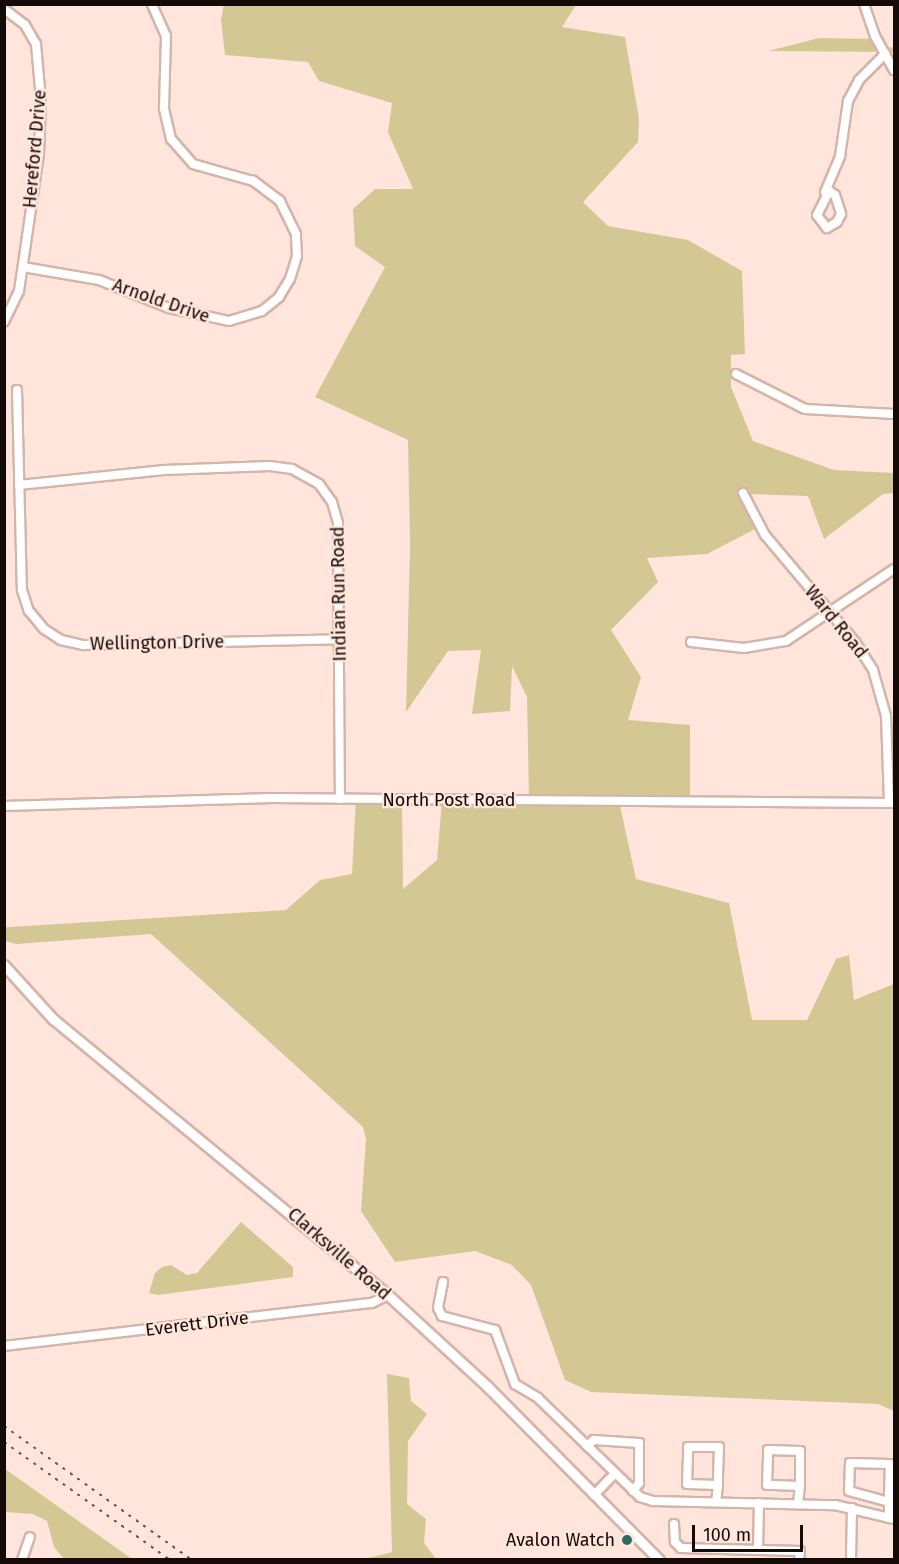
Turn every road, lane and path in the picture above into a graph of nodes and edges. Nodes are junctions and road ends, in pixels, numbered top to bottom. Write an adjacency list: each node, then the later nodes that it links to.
1 (152, 4): 7 (street, Arnold Drive)
2 (864, 4): 4 (street)
3 (4, 9): 7 (street, Hereford Drive)
4 (885, 54): 5 (street); 6 (street)
5 (894, 70)
6 (825, 192)
7 (23, 267): 8 (street, Hereford Drive)
8 (4, 322)
9 (736, 374): 11 (street)
10 (17, 390): 12 (street, Wellington Drive)
11 (894, 414)
12 (19, 485): 16 (street, Wellington Drive); 16 (street, Indian Run Road)
13 (743, 493): 15 (street, Ward Road)
14 (894, 569): 15 (street)
15 (829, 613): 17 (street); 19 (street, Ward Road)
16 (340, 639): 18 (street, Indian Run Road)
17 (691, 642)
18 (340, 799): 19 (street, North Post Road); 20 (street, North Post Road)
19 (892, 803)
20 (4, 806)
21 (4, 965): 23 (street, Clarksville Road)
22 (443, 1282): 25 (street)
23 (388, 1295): 24 (street, Everett Drive); 30 (street, Clarksville Road)
24 (4, 1346)
25 (587, 1446): 26 (street); 29 (street)
26 (615, 1473): 29 (street); 30 (street)
27 (718, 1485): 27 (street); 31 (street)
28 (800, 1486): 28 (street); 34 (street)
29 (633, 1491): 31 (street)
30 (594, 1495): 42 (street, Clarksville Road)
31 (716, 1502): 33 (street)
32 (892, 1502): 32 (street); 36 (street)
33 (759, 1503): 34 (street); 40 (street)
34 (798, 1504): 35 (street)
35 (852, 1508): 36 (street); 45 (street)
36 (892, 1518)
37 (674, 1524): 39 (street)
38 (30, 1537): 41 (street)
39 (723, 1549): 40 (street); 43 (street)
40 (758, 1550): 44 (street)
41 (22, 1560)
42 (659, 1560)
43 (723, 1560)
44 (799, 1560)
45 (851, 1560)

